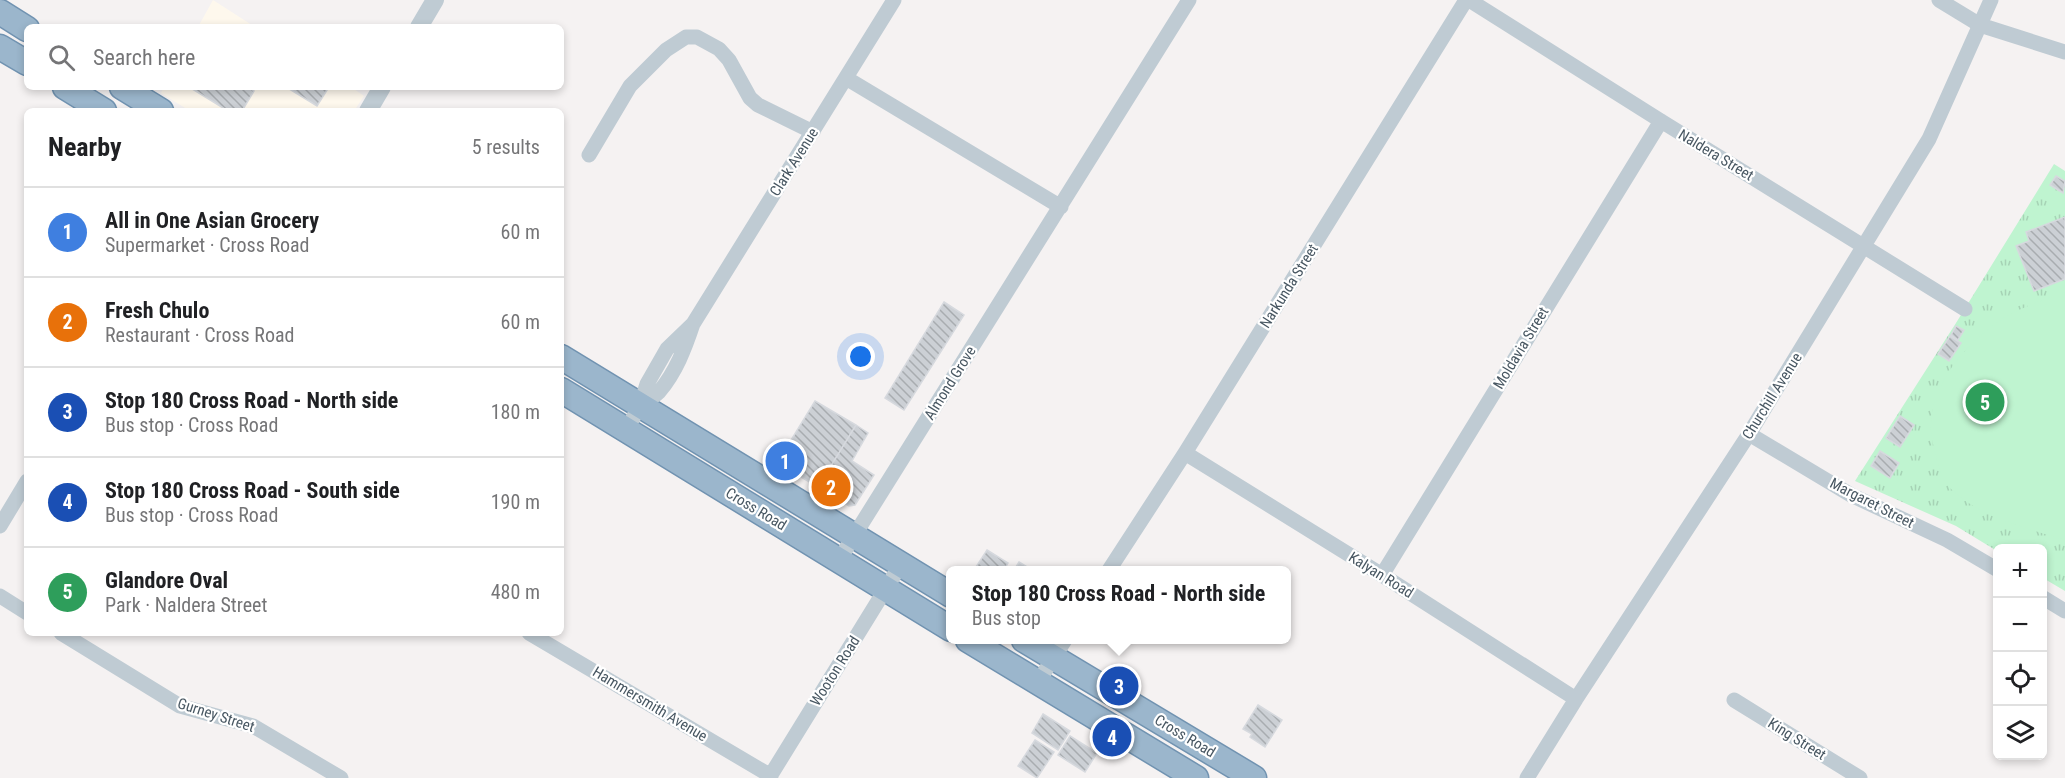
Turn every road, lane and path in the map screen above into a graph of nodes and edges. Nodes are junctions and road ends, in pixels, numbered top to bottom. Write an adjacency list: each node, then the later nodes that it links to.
1 (894, 0): 14 (street, Clark Avenue)
2 (1189, 0): 24 (street, Almond Grove)
3 (1467, 0): 21 (street, Naldera Street); 32 (street, Narkunda Street)
4 (1939, 0): 9 (street)
5 (1991, 0): 9 (street, Churchill Avenue)
6 (430, 2): 8 (street)
7 (0, 12): 10 (highway)
8 (420, 24)
9 (1980, 25): 12 (street); 25 (street, Churchill Avenue)
10 (24, 26)
11 (0, 47): 13 (highway)
12 (2065, 52)
13 (24, 61)
14 (846, 78): 22 (street, Clark Avenue); 24 (street)
15 (70, 90): 18 (highway)
16 (127, 90): 19 (highway)
17 (380, 90): 20 (street)
18 (99, 108)
19 (155, 108)
20 (370, 108)
21 (1660, 122): 25 (street, Naldera Street); 40 (street, Moldavia Street)
22 (813, 132): 23 (street); 29 (street, Clark Avenue)
23 (589, 155)
24 (1061, 207): 35 (street, Almond Grove)
25 (1864, 246): 26 (street, Naldera Street); 31 (street, Churchill Avenue)
26 (1965, 309)
27 (564, 359): 29 (highway, Cross Road)
28 (564, 392): 30 (highway, Cross Road)
29 (640, 405): 30 (street, Clark Avenue); 35 (highway, Cross Road)
30 (626, 430): 36 (highway, Cross Road)
31 (1749, 434): 39 (street, Margaret Street); 54 (street, Churchill Avenue)
32 (1185, 453): 38 (street, Narkunda Street); 40 (street, Kalyan Road)
33 (24, 487): 34 (street)
34 (0, 526)
35 (854, 535): 36 (street, Almond Grove); 37 (highway, Cross Road)
36 (838, 560): 41 (highway, Cross Road)
37 (901, 564): 41 (street, Wooton Road); 42 (highway, Cross Road)
38 (1112, 566)
39 (1993, 567)
40 (1382, 575): 54 (street, Kalyan Road)
41 (885, 589): 47 (highway, Cross Road); 57 (street, Wooton Road)
42 (946, 592)
43 (0, 596): 45 (street)
44 (2045, 598): 46 (street)
45 (24, 611)
46 (2065, 611)
47 (946, 626)
48 (66, 636): 58 (street, Gurney Street)
49 (534, 636): 57 (street, Hammersmith Avenue)
50 (976, 644): 53 (highway, Cross Road)
51 (1042, 644): 52 (highway, Cross Road)
52 (1059, 649): 53 (street); 56 (highway, Cross Road)
53 (1038, 682): 59 (highway, Cross Road)
54 (1576, 699): 61 (street, Churchill Avenue)
55 (1734, 700): 62 (street, King Street)
56 (1211, 752): 59 (street); 60 (highway, Cross Road)
57 (770, 777)
58 (341, 778)
59 (1196, 778)
60 (1254, 778)
61 (1527, 778)
62 (1860, 778)

